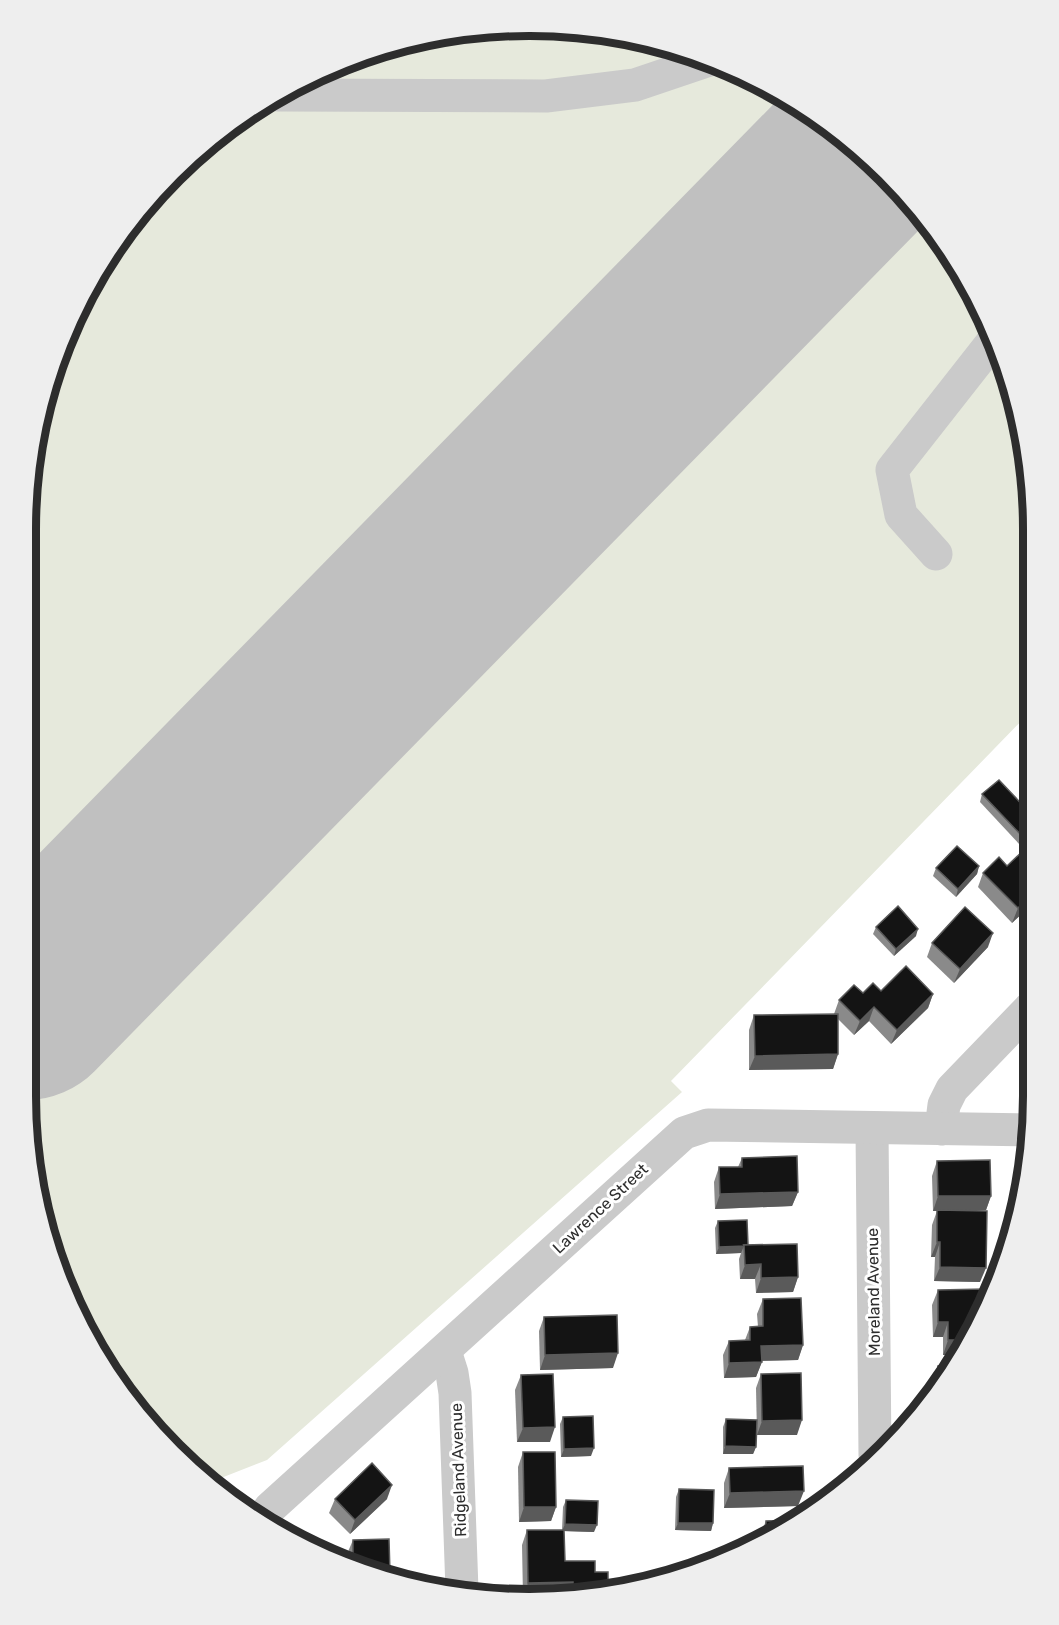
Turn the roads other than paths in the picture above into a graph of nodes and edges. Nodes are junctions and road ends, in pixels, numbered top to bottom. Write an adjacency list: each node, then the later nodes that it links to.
1 (695, 65): 2 (street)
2 (296, 95)
3 (988, 348): 4 (street)
4 (936, 554)
5 (1023, 1015): 7 (street)
6 (872, 1129): 7 (street, Lawrence Street); 9 (street, Lawrence Street); 10 (street, Moreland Avenue)
7 (941, 1129): 8 (street, Lawrence Street)
8 (1022, 1130)
9 (445, 1351): 11 (street, Lawrence Street); 12 (street, Ridgeland Avenue)
10 (875, 1447)
11 (267, 1513)
12 (462, 1585)

